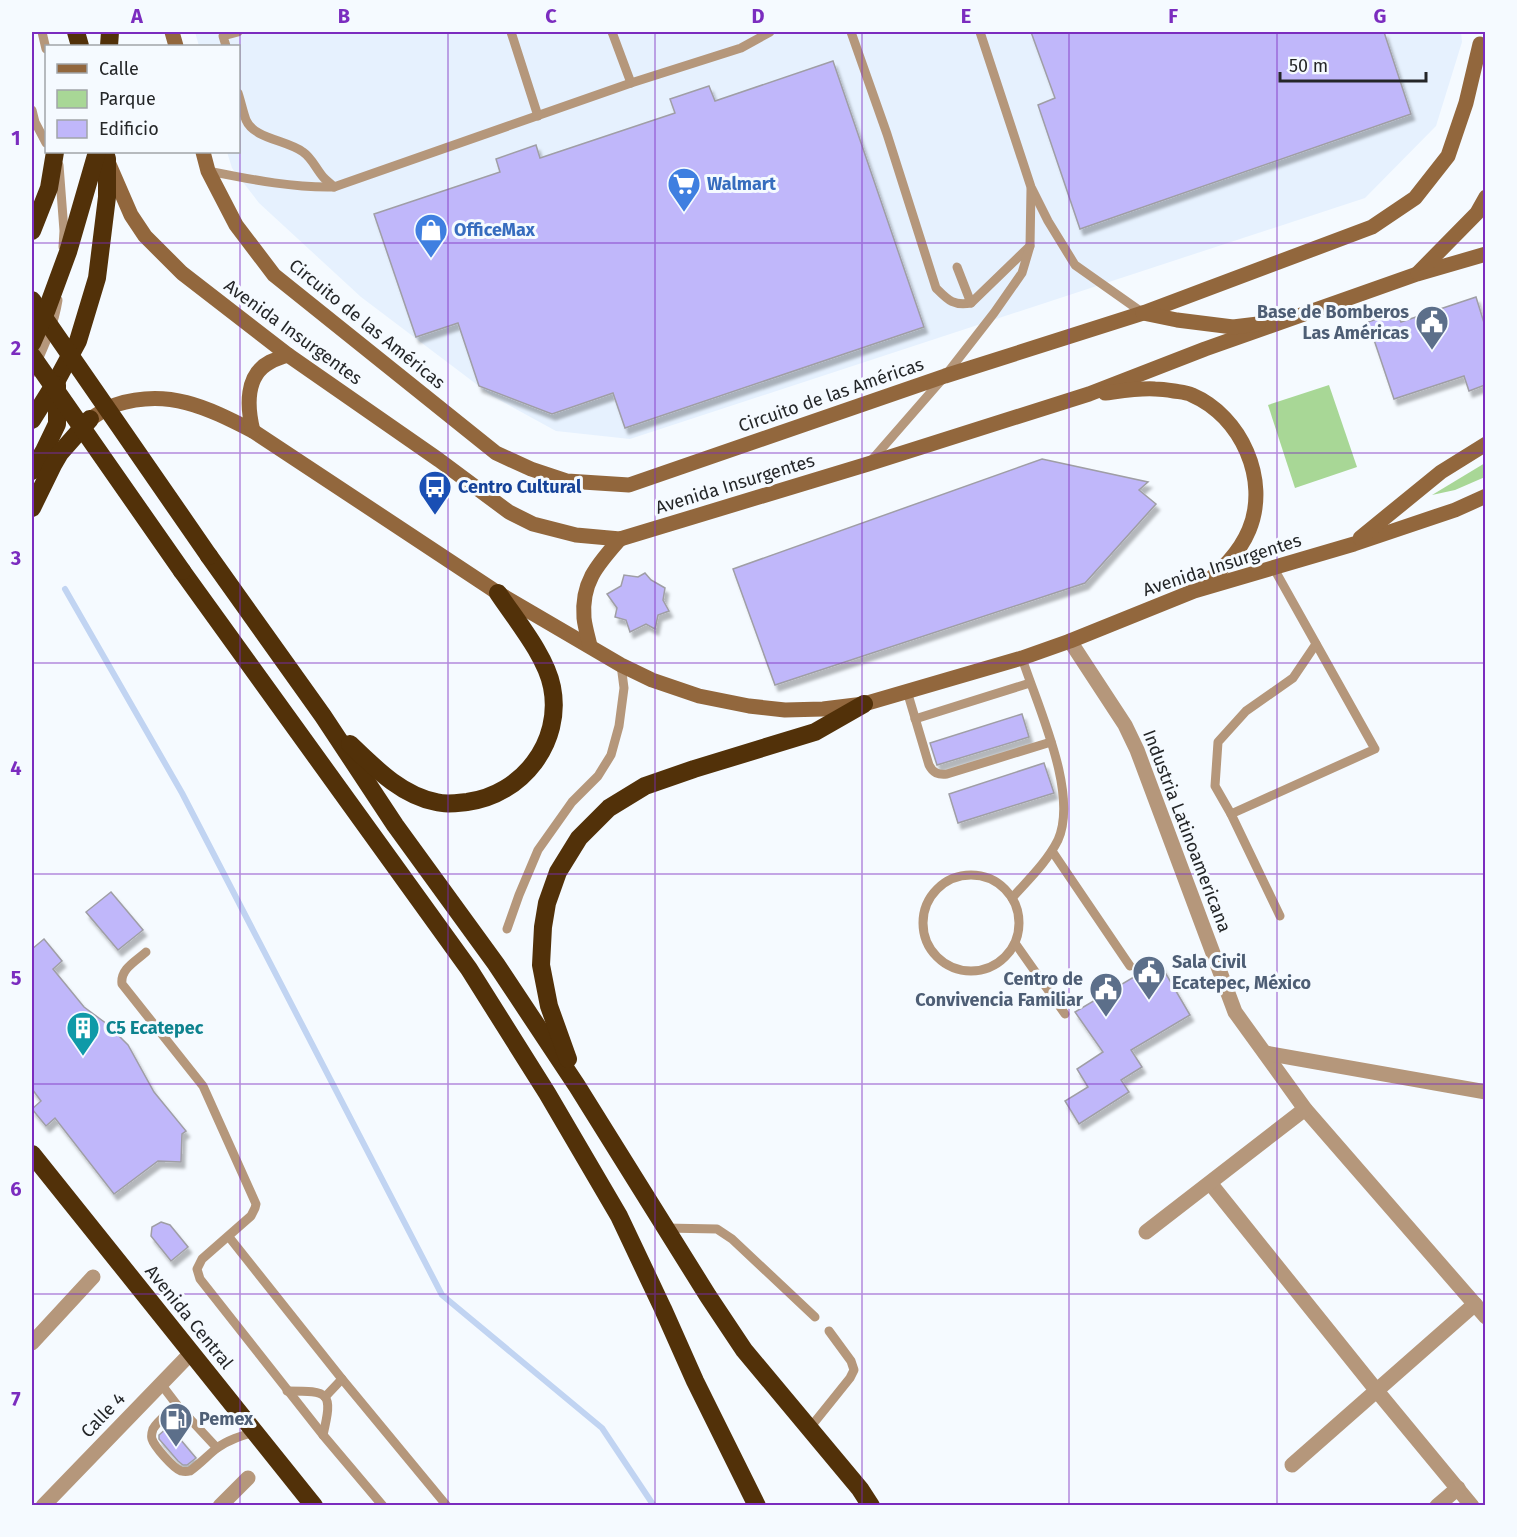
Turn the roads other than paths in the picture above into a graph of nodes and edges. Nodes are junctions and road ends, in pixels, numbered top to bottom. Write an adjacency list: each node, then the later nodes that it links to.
1 (238, 32): 7 (lane)
2 (511, 32): 12 (lane)
3 (612, 32): 9 (lane)
4 (770, 32): 9 (lane)
5 (851, 32): 28 (lane)
6 (980, 32): 19 (lane)
7 (226, 45)
8 (1480, 45): 29 (main road, Circuito de las Américas)
9 (630, 83): 12 (lane)
10 (240, 100): 20 (lane)
11 (32, 110): 13 (lane)
12 (538, 116): 20 (lane)
13 (45, 141)
14 (57, 153): 22 (highway, bridge)
15 (57, 153): 34 (lane)
16 (203, 153): 18 (main road, Circuito de las Américas)
17 (103, 154): 31 (highway, bridge); 32 (main road, Avenida Insurgentes); 36 (highway)
18 (208, 171): 20 (lane); 35 (main road, Circuito de las Américas)
19 (1032, 187): 23 (lane); 29 (lane)
20 (334, 188)
21 (1485, 197): 26 (main road)
22 (32, 231)
23 (1030, 246): 28 (lane); 35 (lane)
24 (1485, 254): 26 (main road, Avenida Insurgentes)
25 (957, 267): 28 (lane)
26 (1417, 274): 30 (main road, Avenida Insurgentes)
27 (32, 300): 60 (highway, bridge)
28 (971, 303)
29 (1143, 313): 30 (main road); 35 (main road, Circuito de las Américas)
30 (1288, 320): 37 (main road, Avenida Insurgentes)
31 (32, 343)
32 (288, 355): 41 (main road); 47 (main road, Avenida Insurgentes)
33 (32, 356): 106 (highway, bridge)
34 (32, 373)
35 (945, 376): 43 (lane)
36 (57, 380): 39 (highway); 40 (highway)
37 (1089, 394): 43 (main road, Avenida Insurgentes); 50 (main road)
38 (90, 419): 40 (highway); 41 (main road, Avenida Insurgentes); 46 (highway)
39 (32, 420)
40 (57, 424): 44 (highway)
41 (253, 431): 51 (main road, Avenida Insurgentes)
42 (1485, 444): 48 (main road)
43 (868, 464): 47 (main road, Avenida Insurgentes)
44 (32, 471)
45 (1485, 496): 48 (main road, Avenida Insurgentes)
46 (32, 508)
47 (620, 539): 54 (main road)
48 (1353, 544): 49 (main road, Avenida Insurgentes)
49 (1273, 567): 50 (main road, Avenida Insurgentes); 53 (lane)
50 (1194, 591): 52 (main road, Avenida Insurgentes)
51 (498, 593): 54 (main road, Avenida Insurgentes); 60 (highway)
52 (1070, 641): 55 (main road, Avenida Insurgentes); 72 (street, Industria Latinoamericana)
53 (1316, 644): 63 (lane); 63 (lane)
54 (590, 646): 56 (main road, Avenida Insurgentes)
55 (1022, 658): 57 (lane); 58 (main road, Avenida Insurgentes)
56 (621, 665): 59 (main road, Avenida Insurgentes); 67 (lane)
57 (1030, 683): 61 (lane); 62 (lane)
58 (907, 691): 59 (main road, Avenida Insurgentes); 61 (lane)
59 (864, 704): 73 (highway)
60 (323, 716): 73 (highway)
61 (915, 719): 62 (lane)
62 (1051, 742): 64 (lane)
63 (1231, 814): 66 (lane)
64 (1052, 851): 65 (lane); 70 (lane)
65 (1012, 898): 68 (lane); 68 (lane)
66 (1280, 916)
67 (507, 929)
68 (1015, 943): 71 (lane)
69 (146, 952): 80 (lane)
70 (1130, 966)
71 (1065, 1014)
72 (1265, 1053): 74 (street); 75 (street, Industria Latinoamericana)
73 (578, 1086): 78 (highway)
74 (1485, 1092)
75 (1305, 1109): 77 (street); 82 (street, Industria Latinoamericana)
76 (32, 1154): 87 (highway, Avenida Central)
77 (1209, 1183): 79 (street); 91 (street)
78 (665, 1227): 83 (lane); 94 (highway)
79 (1146, 1232)
80 (229, 1237): 88 (lane); 90 (lane)
81 (93, 1277): 86 (street)
82 (1475, 1304): 84 (street, Industria Latinoamericana); 91 (street)
83 (815, 1317)
84 (1485, 1317)
85 (829, 1331): 94 (lane)
86 (32, 1343)
87 (191, 1353): 89 (street, Calle 4); 95 (highway, Avenida Central)
88 (342, 1379): 92 (lane); 105 (lane)
89 (161, 1384): 93 (lane); 101 (street, Calle 4)
90 (287, 1391): 92 (lane); 96 (lane)
91 (1377, 1391): 98 (street); 100 (street)
92 (326, 1396): 96 (lane)
93 (177, 1406): 97 (lane); 97 (lane)
94 (809, 1429): 107 (highway)
95 (254, 1432): 97 (lane); 103 (highway, Avenida Central)
96 (323, 1435): 104 (lane)
97 (217, 1448)
98 (1292, 1465)
99 (248, 1478): 102 (street)
100 (1458, 1488): 108 (street); 109 (street)
101 (43, 1506)
102 (220, 1506)
103 (314, 1506)
104 (383, 1506)
105 (447, 1506)
106 (757, 1506)
107 (871, 1506)
108 (1437, 1506)
109 (1472, 1506)

